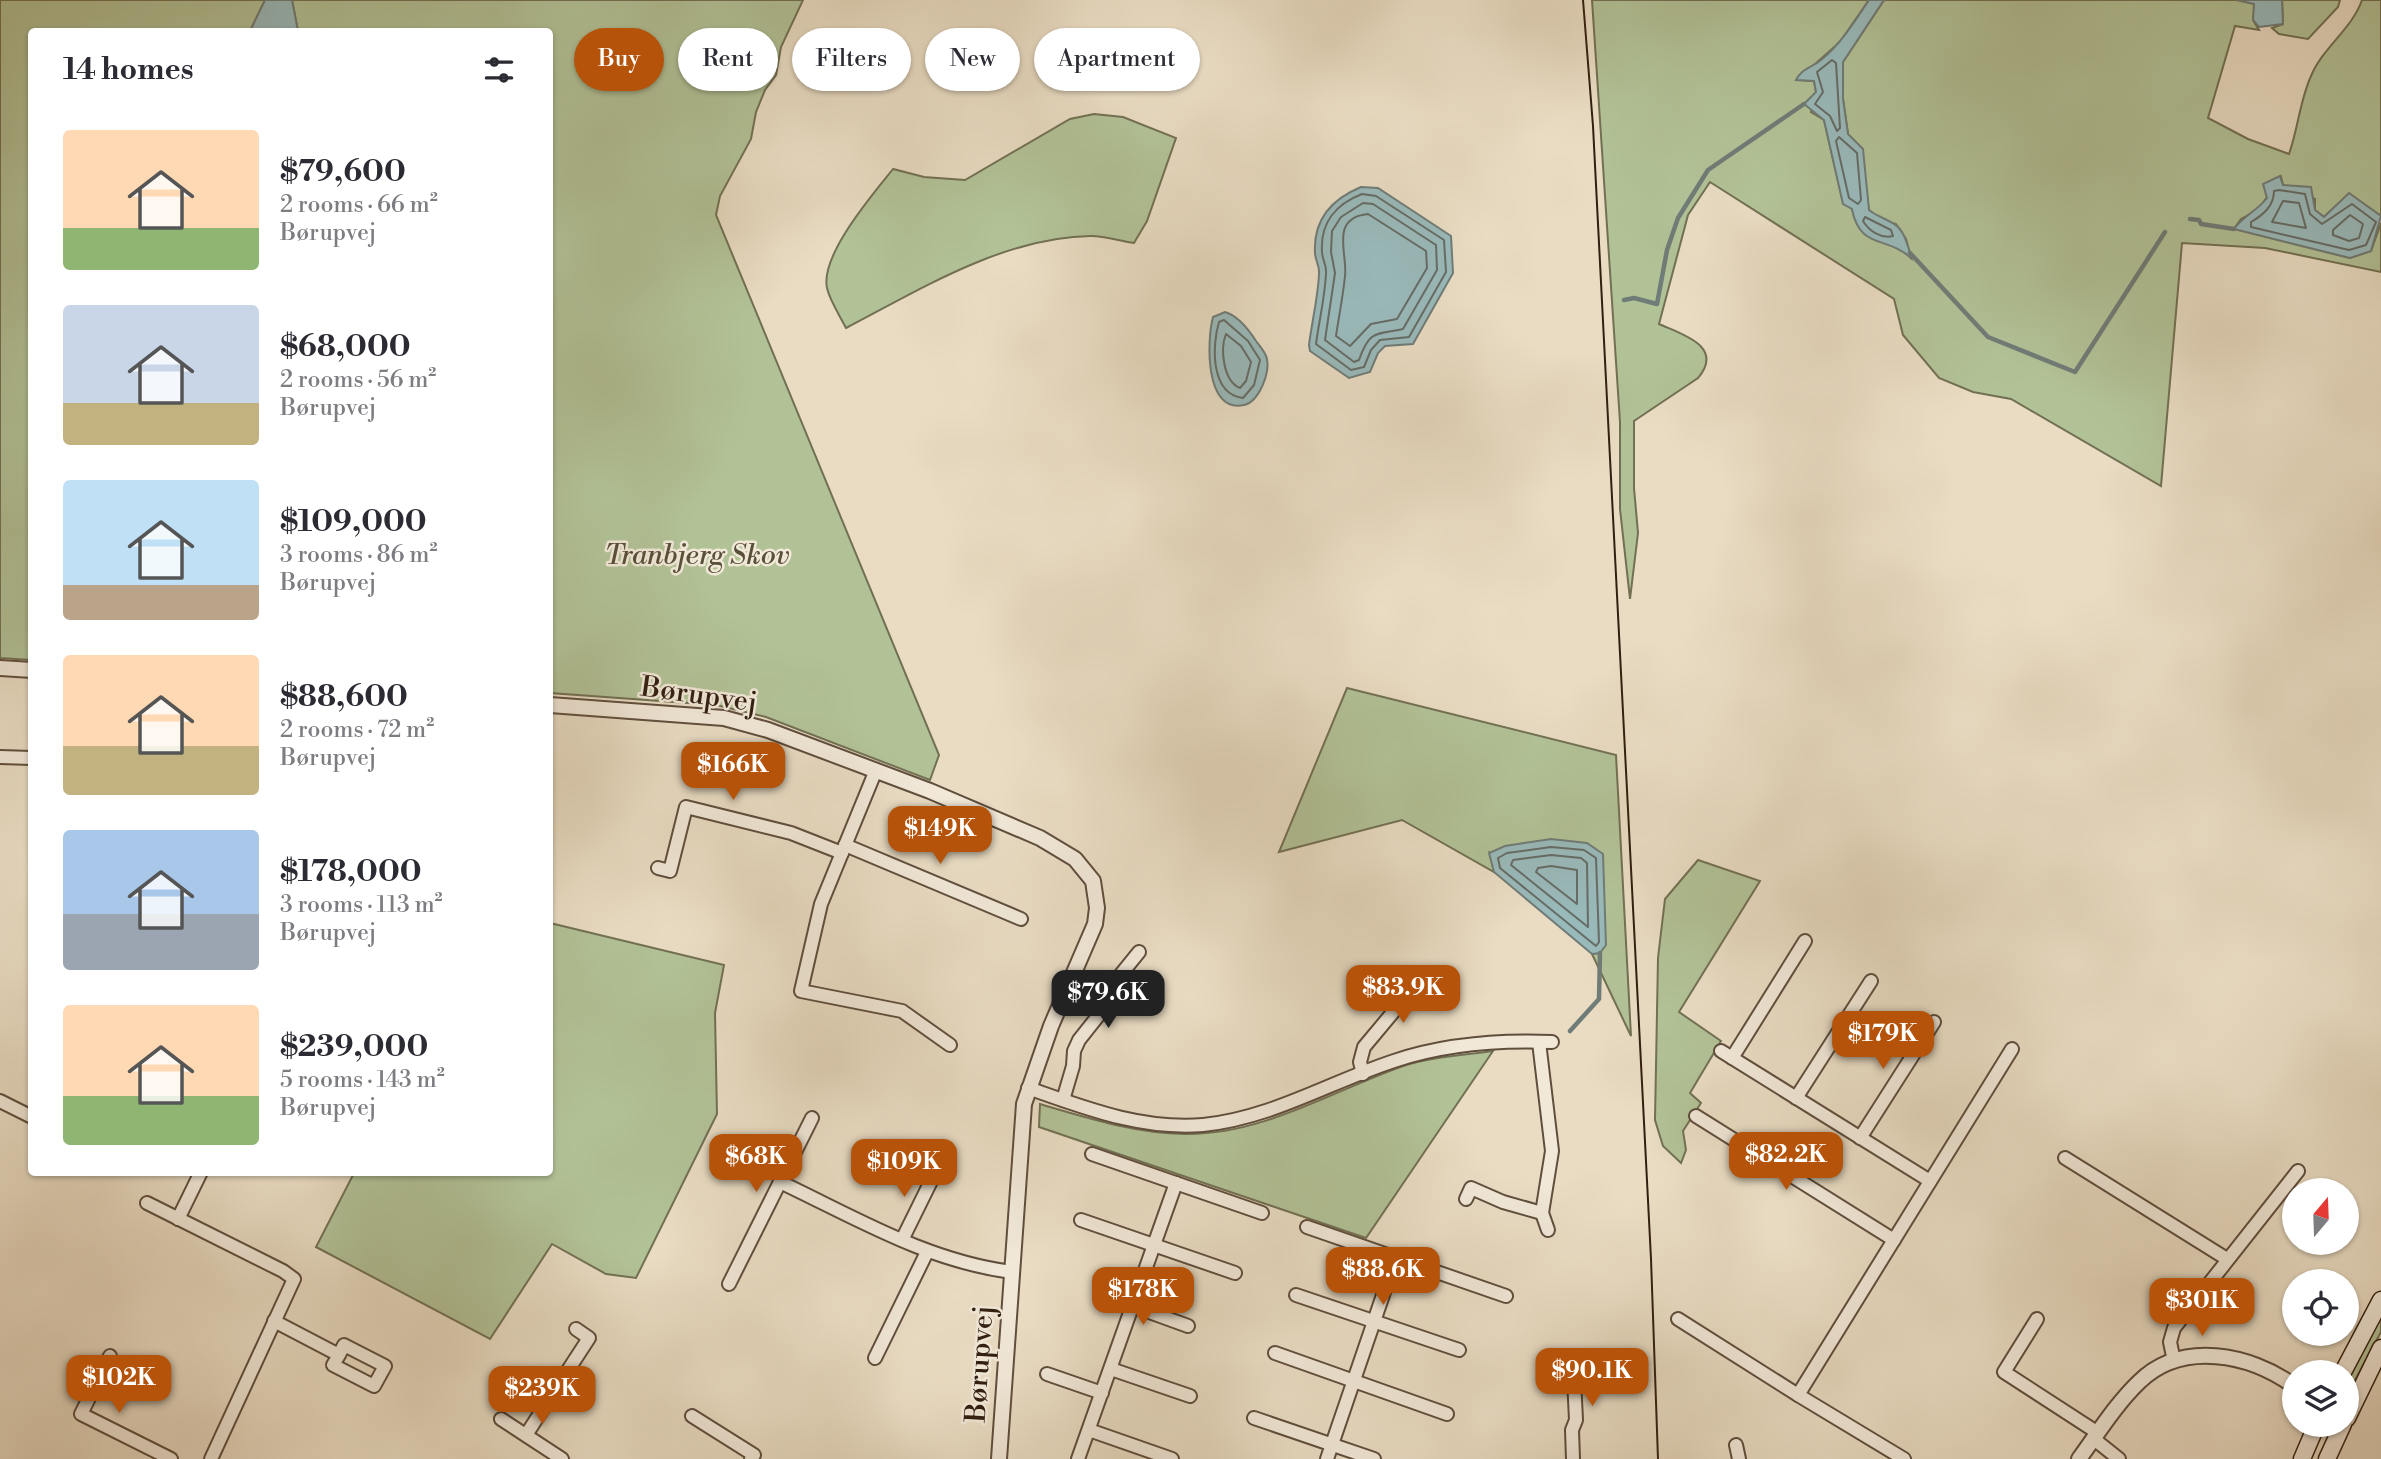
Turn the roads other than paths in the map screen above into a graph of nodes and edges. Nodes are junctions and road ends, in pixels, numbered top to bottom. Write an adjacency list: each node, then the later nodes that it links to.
1 (0, 668): 2 (street)
2 (28, 670)
3 (553, 705): 6 (street, Børupvej)
4 (0, 757): 5 (street)
5 (28, 758)
6 (876, 770): 7 (street); 18 (street, Børupvej)
7 (843, 849): 8 (street); 9 (street); 15 (street)
8 (658, 868)
9 (1021, 919)
10 (1805, 941): 19 (street)
11 (1139, 952): 20 (street)
12 (1424, 974): 17 (street)
13 (1871, 981): 19 (street)
14 (1934, 1022): 25 (street)
15 (950, 1045)
16 (2012, 1049): 31 (street)
17 (1363, 1074): 20 (street); 37 (street)
18 (1028, 1088): 20 (street); 48 (street, Børupvej)
19 (1796, 1098): 25 (street)
20 (1063, 1100)
21 (0, 1101): 22 (street)
22 (28, 1115)
23 (1696, 1116): 43 (street)
24 (812, 1118): 32 (street)
25 (1860, 1138): 31 (street)
26 (1092, 1154): 33 (street)
27 (2065, 1158): 47 (street)
28 (936, 1171): 42 (street)
29 (2298, 1171): 47 (street)
30 (199, 1176): 38 (street)
31 (1930, 1181): 43 (street)
32 (780, 1182): 42 (street, Børupvej); 50 (street)
33 (1176, 1183): 36 (street); 44 (street)
34 (1466, 1199): 37 (street)
35 (147, 1203): 38 (street)
36 (1262, 1213)
37 (1542, 1213): 41 (street)
38 (178, 1219): 57 (street)
39 (1081, 1220): 44 (street)
40 (1307, 1227): 46 (street)
41 (1548, 1230)
42 (902, 1240): 45 (street, Børupvej)
43 (1894, 1240): 76 (street)
44 (1154, 1245): 49 (street); 54 (street)
45 (927, 1252): 48 (street, Børupvej); 67 (street)
46 (1396, 1257): 52 (street); 58 (street)
47 (2227, 1259): 69 (street)
48 (1012, 1272): 93 (street, Børupvej)
49 (1236, 1273)
50 (729, 1284)
51 (1296, 1295): 58 (street)
52 (1506, 1296)
53 (2381, 1300): 68 (main road)
54 (1133, 1306): 59 (street); 70 (street)
55 (1678, 1319): 76 (street)
56 (2037, 1319): 84 (street)
57 (274, 1321): 64 (street); 90 (street)
58 (1374, 1321): 62 (street); 73 (street)
59 (1188, 1325)
60 (576, 1329): 83 (street)
61 (2381, 1348): 74 (main road)
62 (1459, 1350)
63 (1275, 1353): 73 (street)
64 (339, 1354)
65 (110, 1356): 89 (street)
66 (1573, 1358): 98 (street)
67 (875, 1359)
68 (2349, 1360)
69 (2174, 1361): 72 (street); 84 (street)
70 (1111, 1369): 75 (street); 77 (street)
71 (1047, 1374): 75 (street)
72 (2282, 1378)
73 (1354, 1381): 78 (street); 87 (street)
74 (2359, 1391)
75 (1102, 1393): 82 (street)
76 (1798, 1395): 100 (street)
77 (1190, 1396)
78 (1447, 1413)
79 (692, 1416): 92 (street)
80 (1254, 1418): 87 (street)
81 (501, 1419): 83 (street)
82 (1089, 1430): 94 (street); 95 (street)
83 (526, 1435): 91 (street)
84 (2096, 1436): 101 (street); 102 (street)
85 (2311, 1437): 103 (main road)
86 (2337, 1437): 104 (main road)
87 (1332, 1445): 96 (street); 97 (street)
88 (1737, 1445): 99 (street)
89 (171, 1459)
90 (211, 1459)
91 (562, 1459)
92 (751, 1459)
93 (999, 1459)
94 (1078, 1459)
95 (1172, 1459)
96 (1327, 1459)
97 (1374, 1459)
98 (1573, 1459)
99 (1739, 1459)
100 (1905, 1459)
101 (2079, 1459)
102 (2119, 1459)
103 (2302, 1459)
104 (2327, 1459)

